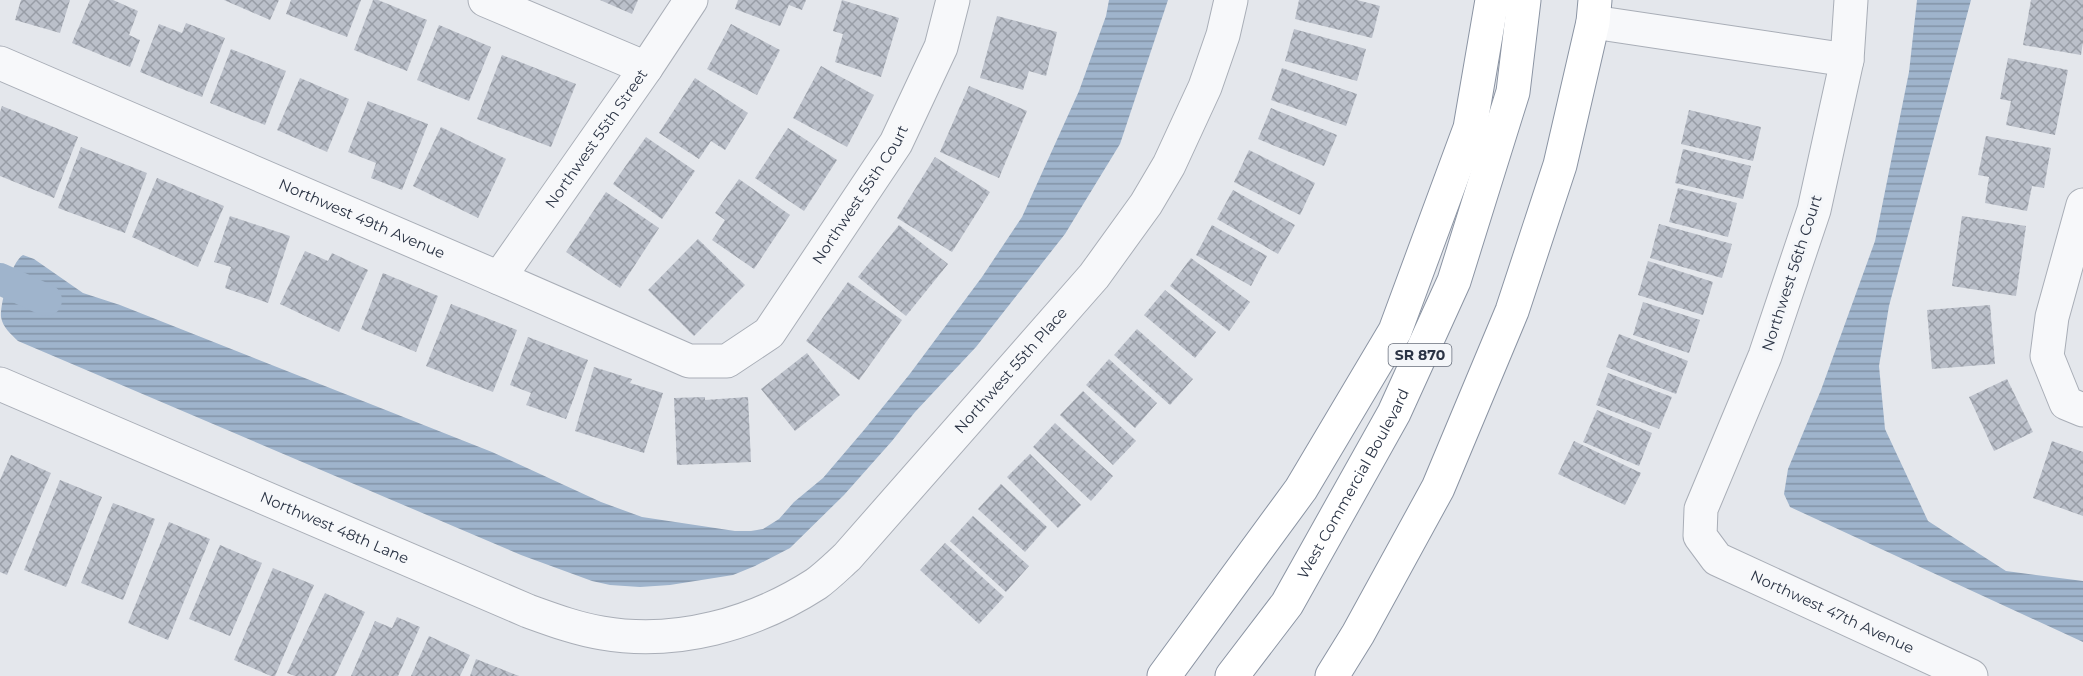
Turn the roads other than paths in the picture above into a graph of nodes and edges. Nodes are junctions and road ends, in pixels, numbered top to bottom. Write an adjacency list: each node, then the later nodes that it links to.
1 (485, 0): 11 (street)
2 (691, 0): 11 (street, Northwest 55th Street)
3 (953, 0): 14 (street, Northwest 55th Court)
4 (1231, 0): 18 (street, Northwest 55th Place)
5 (1492, 0): 19 (highway)
6 (1524, 0): 20 (highway, West Commercial Boulevard / SR 870)
7 (1851, 0): 9 (street, Northwest 56th Court)
8 (1594, 11): 9 (street); 21 (highway)
9 (1847, 60): 17 (street, Northwest 56th Court)
10 (0, 63): 13 (street, Northwest 49th Avenue)
11 (646, 69): 13 (street, Northwest 55th Street)
12 (2083, 205): 16 (street)
13 (500, 278): 14 (street, Northwest 49th Avenue)
14 (727, 361)
15 (0, 384): 18 (street, Northwest 48th Lane)
16 (2075, 406)
17 (1700, 536): 22 (street, Northwest 47th Avenue)
18 (678, 634)
19 (1164, 676)
20 (1232, 676)
21 (1332, 676)
22 (1971, 676)

